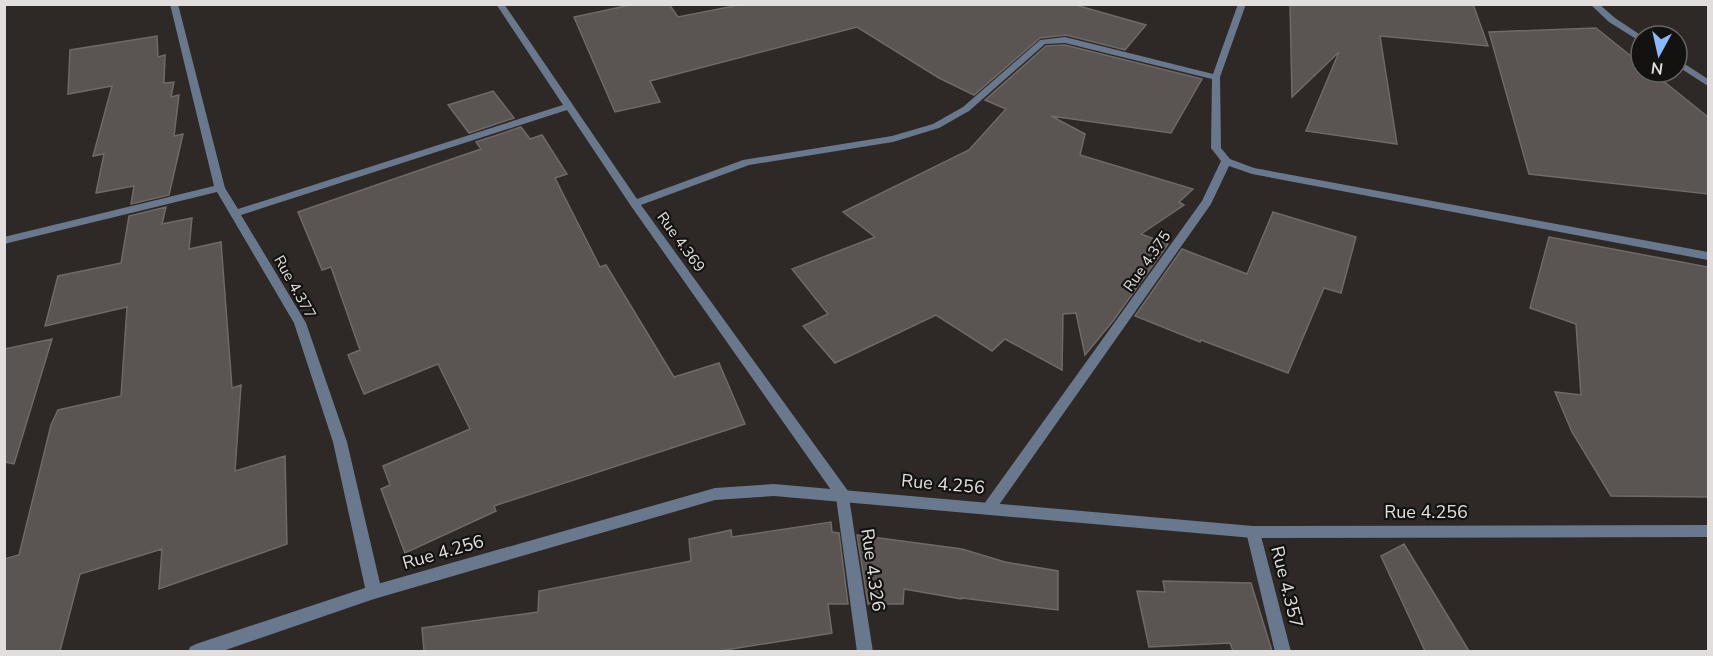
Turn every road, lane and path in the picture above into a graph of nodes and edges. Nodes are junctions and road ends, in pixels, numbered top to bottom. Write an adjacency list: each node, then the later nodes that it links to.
1 (174, 4): 11 (street, Rue 4.377)
2 (500, 4): 9 (street, Rue 4.369)
3 (1242, 4): 7 (street)
4 (1594, 4): 5 (street)
5 (1629, 31)
6 (1689, 70): 8 (street)
7 (1216, 77): 10 (street); 12 (street)
8 (1708, 83)
9 (569, 106): 12 (street, Rue 4.369); 13 (street)
10 (1226, 161): 15 (street); 17 (street, Rue 4.375)
11 (220, 188): 13 (street, Rue 4.377); 14 (street)
12 (635, 204): 16 (street, Rue 4.369)
13 (237, 213): 20 (street, Rue 4.377)
14 (4, 241)
15 (1708, 256)
16 (843, 495): 17 (street, Rue 4.256); 20 (street, Rue 4.256); 22 (street, Rue 4.326)
17 (989, 508): 19 (street, Rue 4.256)
18 (1708, 531): 19 (street, Rue 4.256)
19 (1254, 532): 23 (street, Rue 4.357)
20 (374, 592): 21 (street, Rue 4.256)
21 (196, 651)
22 (865, 651)
23 (1283, 651)

